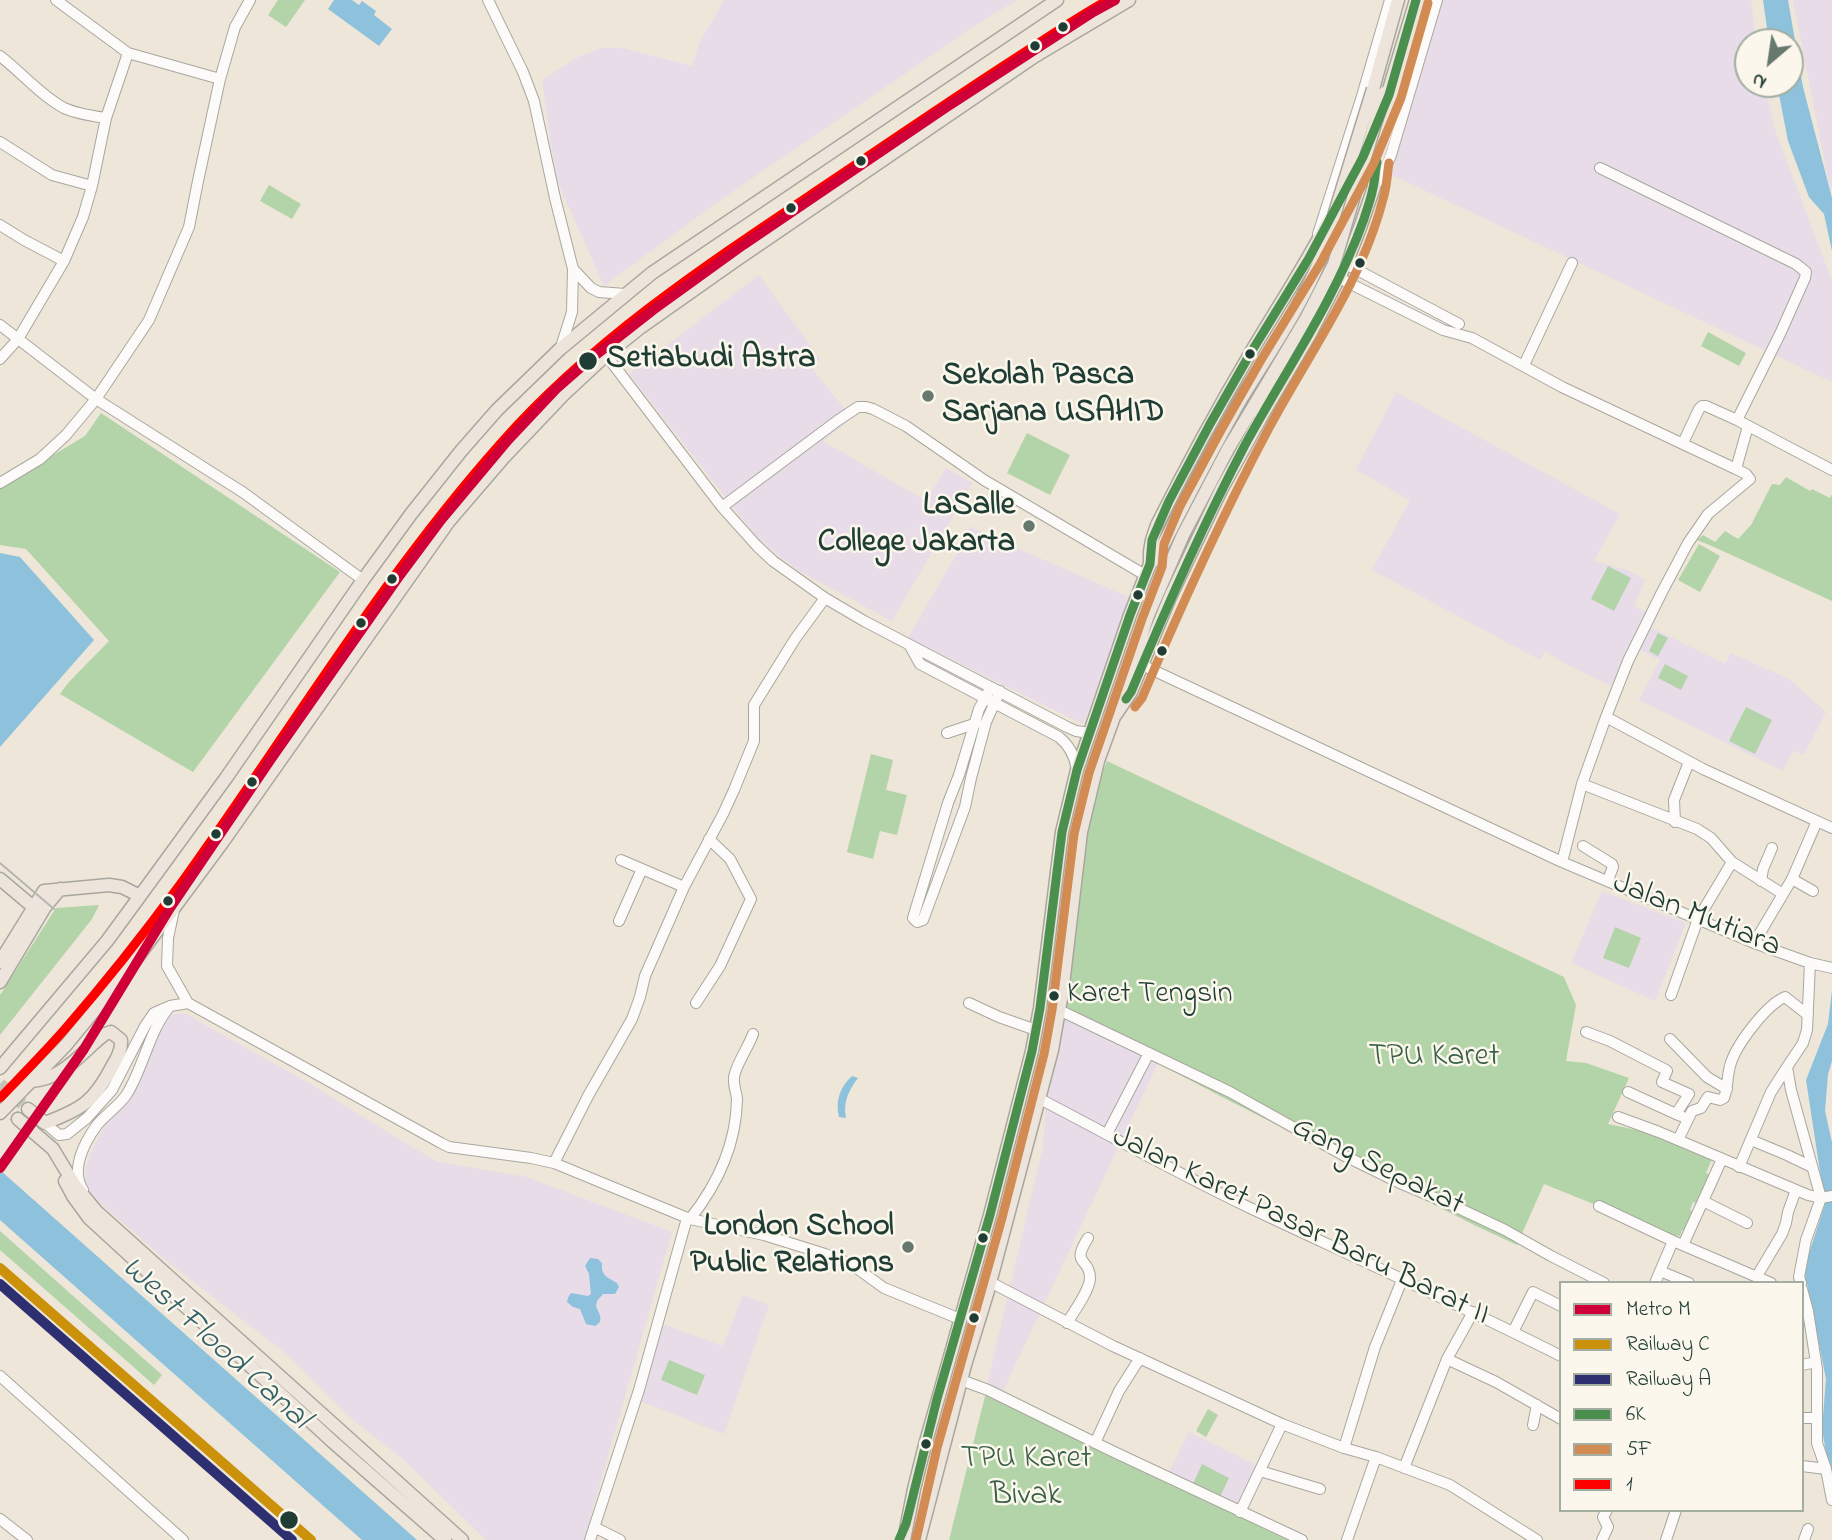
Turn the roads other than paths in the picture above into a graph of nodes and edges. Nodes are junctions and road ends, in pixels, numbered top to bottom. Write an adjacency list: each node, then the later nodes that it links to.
1 (56, 0): 11 (street)
2 (250, 0): 13 (street)
3 (488, 0): 25 (street)
4 (1057, 0): 27 (main road)
5 (1129, 0): 32 (main road)
6 (1390, 0): 21 (street)
7 (1398, 0): 43 (main road, bridge)
8 (1413, 0): 14 (main road); 50 (main road, bridge)
9 (1426, 0): 14 (main road)
10 (1437, 0): 19 (street)
11 (128, 53): 13 (street); 15 (street)
12 (0, 56): 15 (street)
13 (220, 79): 35 (street)
14 (1393, 97): 19 (main road); 21 (main road)
15 (106, 118): 18 (street)
16 (0, 142): 18 (street)
17 (1600, 168): 36 (street)
18 (92, 186): 22 (street)
19 (1374, 187): 24 (main road)
20 (0, 225): 22 (street)
21 (1309, 258): 43 (main road)
22 (64, 261): 30 (street)
23 (1572, 263): 34 (street)
24 (1346, 264): 26 (main road); 28 (street)
25 (573, 269): 27 (street); 31 (street)
26 (1339, 278): 34 (street); 47 (main road)
27 (625, 294): 31 (main road)
28 (1460, 324)
29 (0, 326): 30 (street)
30 (18, 339): 33 (street); 35 (street)
31 (560, 349): 44 (main road)
32 (606, 355): 42 (street); 83 (main road)
33 (0, 359)
34 (1524, 365): 38 (street)
35 (96, 399): 41 (street); 44 (street)
36 (1737, 420): 37 (street); 38 (street)
37 (1748, 426): 39 (street); 40 (street)
38 (1682, 443): 39 (street)
39 (1736, 469): 51 (street)
40 (1832, 470)
41 (0, 483)
42 (722, 507): 43 (street); 45 (street)
43 (1148, 569): 55 (main road)
44 (363, 580): 80 (main road)
45 (825, 598): 46 (street); 66 (street)
46 (910, 646): 48 (street); 49 (street)
47 (1142, 665): 50 (main road); 70 (street, Jalan Mutiara)
48 (995, 689): 49 (street); 55 (street)
49 (990, 700): 52 (street); 53 (street); 57 (street)
50 (1114, 717): 97 (main road)
51 (1606, 717): 56 (street); 60 (street)
52 (986, 722): 53 (street); 59 (street)
53 (974, 724): 54 (street); 58 (street)
54 (947, 733)
55 (1090, 733): 57 (main road)
56 (1689, 762): 63 (street); 64 (street)
57 (1077, 770): 99 (main road)
58 (959, 775): 59 (street); 61 (street)
59 (971, 778): 62 (street)
60 (1582, 784): 64 (street); 70 (street)
61 (948, 803): 62 (street); 81 (street)
62 (965, 807): 82 (street)
63 (1817, 821): 65 (street); 74 (street)
64 (1675, 822): 71 (street)
65 (1832, 828)
66 (709, 839): 77 (street); 94 (street)
67 (1583, 846): 75 (street)
68 (1772, 848): 76 (street)
69 (621, 860): 72 (street)
70 (1562, 862): 75 (street, Jalan Mutiara)
71 (1732, 862): 76 (street); 85 (street)
72 (642, 869): 77 (street); 86 (street)
73 (0, 879): 84 (main road)
74 (1792, 879): 78 (street); 79 (street)
75 (1608, 880): 85 (street, Jalan Mutiara)
76 (1762, 881): 79 (street)
77 (684, 887): 122 (street)
78 (1813, 891)
79 (1783, 894): 87 (street)
80 (140, 897): 84 (main road); 105 (main road)
81 (920, 897): 82 (street); 82 (street)
82 (931, 901)
83 (175, 908): 93 (street); 106 (main road)
84 (37, 910): 88 (main road); 91 (main road)
85 (1698, 919): 87 (street, Jalan Mutiara); 92 (street)
86 (619, 921)
87 (1754, 943): 89 (street, Jalan Mutiara)
88 (0, 961)
89 (1815, 964): 90 (street, Jalan Mutiara); 98 (street)
90 (1832, 968)
91 (0, 982)
92 (1671, 995)
93 (188, 1003): 96 (street); 122 (street)
94 (696, 1003)
95 (969, 1003): 99 (street)
96 (170, 1006): 116 (street); 129 (street)
97 (1059, 1010): 103 (street, Gang Sepakat); 109 (main road)
98 (1808, 1015): 104 (street); 107 (street)
99 (1036, 1030): 147 (main road)
100 (1586, 1032): 112 (street)
101 (753, 1034): 130 (street)
102 (1670, 1039): 107 (street)
103 (1149, 1053): 117 (street); 138 (street, Gang Sepakat)
104 (1787, 1067): 120 (street); 124 (street)
105 (0, 1068)
106 (32, 1081): 111 (main road); 116 (main road)
107 (1727, 1089): 115 (street)
108 (1628, 1093): 112 (street)
109 (1040, 1099): 117 (street, Jalan Karet Pasar Baru Barat II); 143 (main road)
110 (28, 1109): 116 (main road)
111 (0, 1113)
112 (1676, 1114): 115 (street)
113 (1618, 1117): 119 (street)
114 (18, 1119): 118 (main road)
115 (1688, 1119): 119 (street)
116 (45, 1123)
117 (1107, 1134): 137 (street, Jalan Karet Pasar Baru Barat II)
118 (42, 1139): 129 (main road); 132 (main road)
119 (1678, 1140): 121 (street)
120 (1751, 1140): 123 (street); 124 (street)
121 (1722, 1159): 123 (street); 127 (street)
122 (554, 1163): 130 (street)
123 (1739, 1167): 125 (street)
124 (1812, 1167): 126 (street)
125 (1796, 1190): 126 (street); 136 (street)
126 (1825, 1197): 142 (street)
127 (1703, 1201): 131 (street); 134 (street)
128 (1599, 1206): 134 (street)
129 (96, 1211): 132 (street); 182 (main road)
130 (689, 1218): 147 (street); 177 (street)
131 (1747, 1223)
132 (102, 1230): 181 (main road)
133 (1088, 1238): 148 (street)
134 (1678, 1243): 135 (street); 136 (street)
135 (1660, 1271): 139 (street); 140 (street)
136 (1757, 1276): 141 (street)
137 (1402, 1280): 146 (street, Jalan Karet Pasar Baru Barat II); 164 (street)
138 (1600, 1281)
139 (1656, 1281)
140 (1684, 1281)
141 (1768, 1281)
142 (1800, 1281)
143 (990, 1282): 148 (street); 156 (main road)
144 (1806, 1302): 153 (street)
145 (1559, 1305): 149 (street)
146 (1473, 1312): 149 (street, Jalan Karet Pasar Baru Barat II); 152 (street)
147 (960, 1319): 185 (main road)
148 (1067, 1323): 151 (street)
149 (1513, 1332): 150 (street, Jalan Karet Pasar Baru Barat II)
150 (1559, 1355)
151 (1140, 1358): 161 (street); 163 (street)
152 (1447, 1359): 157 (street); 167 (street)
153 (1816, 1362): 154 (street); 160 (street)
154 (1804, 1365)
155 (0, 1376): 180 (street)
156 (961, 1380): 163 (street); 171 (main road)
157 (1537, 1405): 158 (street); 162 (street)
158 (1559, 1418)
159 (1804, 1418): 160 (street)
160 (1817, 1418): 168 (street)
161 (1282, 1424): 164 (street); 169 (street)
162 (1533, 1425)
163 (1096, 1443): 173 (street)
164 (1343, 1448): 165 (street)
165 (1376, 1457): 167 (street); 189 (street)
166 (1804, 1466): 168 (street)
167 (1404, 1468): 190 (street)
168 (1826, 1469): 172 (street)
169 (1260, 1471): 170 (street); 173 (street)
170 (1320, 1489)
171 (933, 1490): 186 (main road); 187 (main road)
172 (1832, 1500)
173 (1240, 1512): 188 (street)
174 (1606, 1512): 191 (street)
175 (1675, 1512): 192 (street)
176 (0, 1519): 179 (street)
177 (594, 1527): 183 (street); 184 (street)
178 (1808, 1529): 193 (street)
179 (27, 1540)
180 (183, 1540)
181 (445, 1540)
182 (462, 1540)
183 (590, 1540)
184 (620, 1540)
185 (901, 1540)
186 (919, 1540)
187 (926, 1540)
188 (1302, 1540)
189 (1347, 1540)
190 (1537, 1540)
191 (1602, 1540)
192 (1666, 1540)
193 (1804, 1540)

